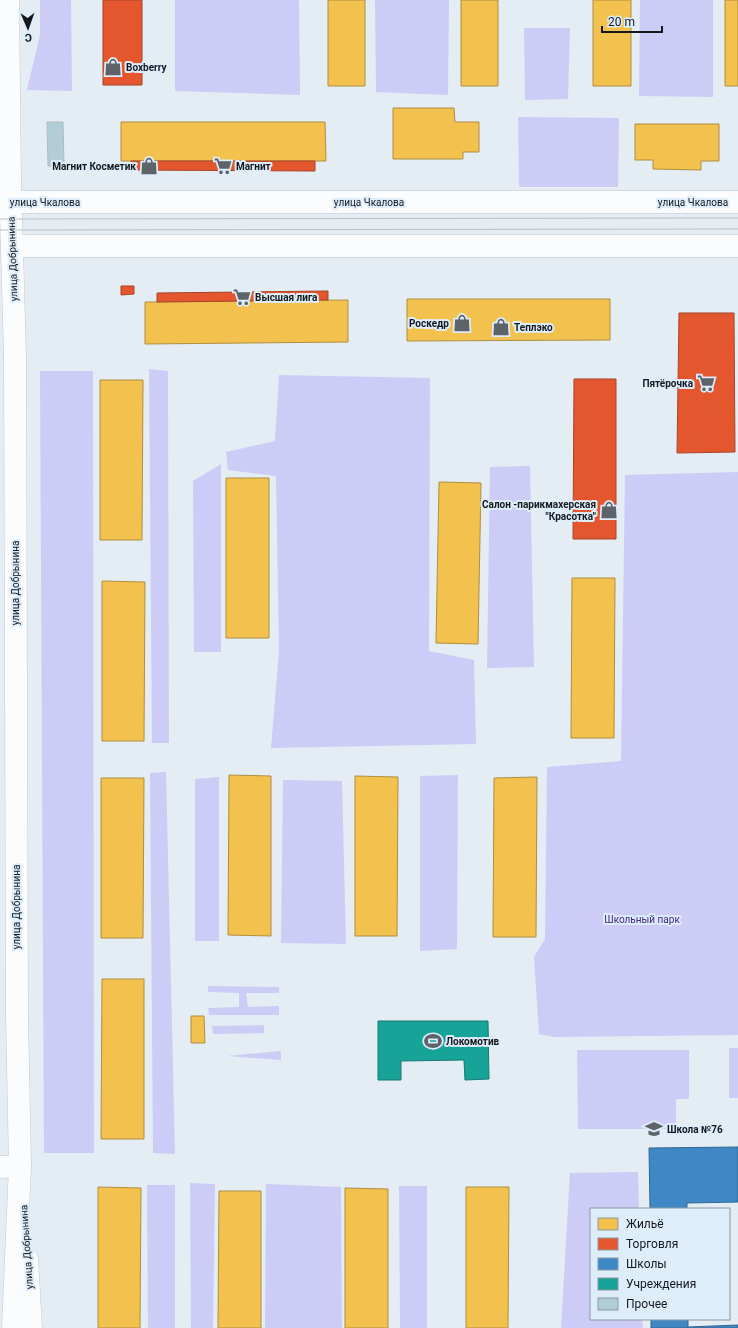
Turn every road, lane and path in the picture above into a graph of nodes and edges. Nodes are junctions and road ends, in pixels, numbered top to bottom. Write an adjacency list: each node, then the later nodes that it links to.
1 (8, 0): 2 (street, улица Добрынина)
2 (5, 202): 3 (street, улица Чкалова); 4 (street, улица Добрынина)
3 (738, 202)
4 (6, 246): 5 (street); 6 (street, улица Добрынина)
5 (738, 246)
6 (10, 1166): 7 (street, улица Добрынина)
7 (22, 1319)

